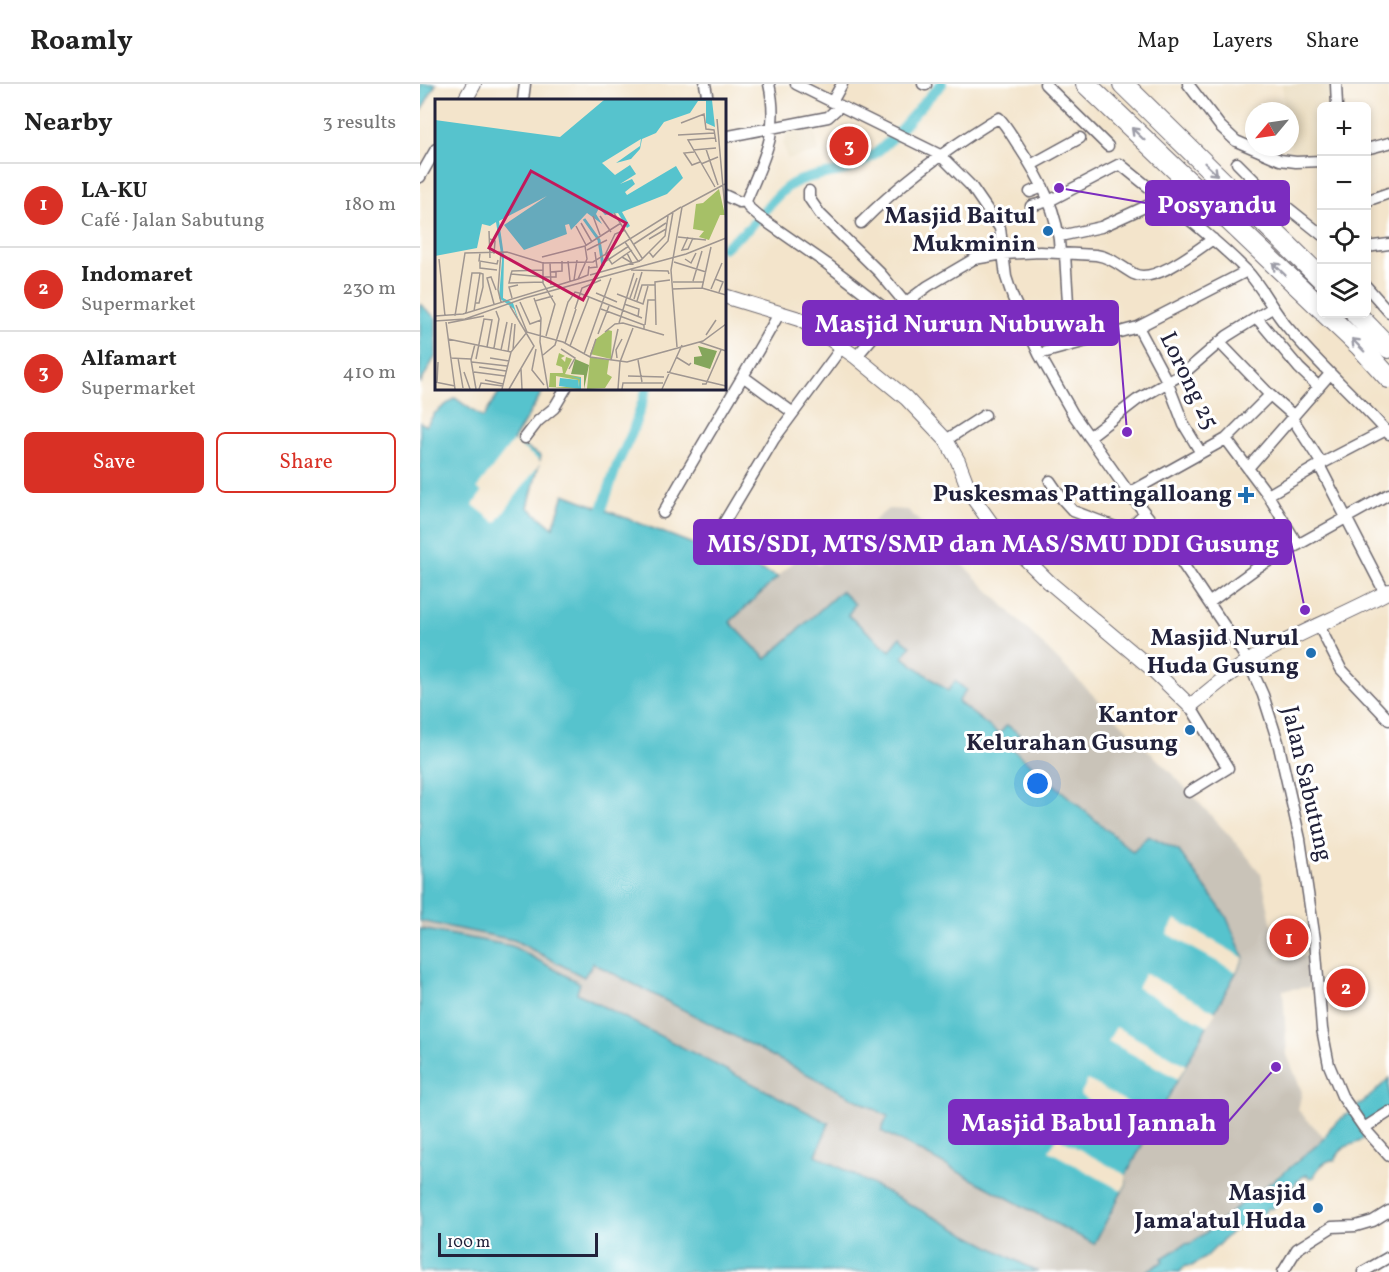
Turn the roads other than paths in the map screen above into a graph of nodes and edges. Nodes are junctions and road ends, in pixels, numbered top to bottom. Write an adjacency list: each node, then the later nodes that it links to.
1 (474, 84): 12 (street)
2 (525, 84): 13 (street)
3 (705, 84): 14 (street)
4 (769, 84): 17 (street)
5 (796, 84): 16 (street, Jalan Sabutung)
6 (842, 84): 16 (street)
7 (1045, 84): 21 (street)
8 (1086, 84): 53 (highway, one-way to 8)
9 (1124, 84): 48 (highway, one-way to 48)
10 (1188, 84): 25 (street)
11 (1335, 84): 15 (street)
12 (466, 99)
13 (523, 99)
14 (708, 99)
15 (1337, 102)
16 (836, 104): 17 (street); 24 (street, Jalan Sabutung)
17 (773, 127): 18 (street); 36 (street)
18 (726, 137)
19 (1080, 138): 27 (street)
20 (1389, 143): 22 (street)
21 (1108, 146)
22 (1371, 148)
23 (435, 151): 28 (street)
24 (940, 155): 27 (street); 39 (street); 45 (street, Jalan Sabutung)
25 (1317, 161)
26 (1237, 163): 40 (street)
27 (1031, 165): 29 (street)
28 (420, 177)
29 (1043, 187): 31 (street); 37 (street)
30 (808, 191): 51 (street)
31 (1030, 192)
32 (1389, 193): 35 (street)
33 (726, 196): 36 (street)
34 (1162, 199): 37 (street); 41 (street); 42 (street)
35 (1371, 199)
36 (746, 201): 57 (street)
37 (1049, 201): 38 (street); 41 (street)
38 (1031, 206)
39 (861, 223)
40 (1317, 231)
41 (1060, 236): 46 (street)
42 (1213, 239): 46 (street); 47 (street)
43 (1389, 244): 44 (street)
44 (1371, 246)
45 (1004, 254): 46 (street); 51 (street); 66 (street, Jalan Sabutung)
46 (1067, 254): 52 (street)
47 (1247, 271): 54 (street); 62 (street)
48 (1317, 274)
49 (1371, 292): 56 (street)
50 (726, 297): 55 (street)
51 (905, 303): 57 (street); 61 (street)
52 (1068, 303)
53 (1317, 304)
54 (1272, 308): 58 (street); 68 (street)
55 (780, 312): 64 (street); 69 (street)
56 (1389, 312)
57 (892, 314): 67 (street)
58 (1257, 318): 63 (street); 72 (street)
59 (1330, 318): 70 (highway, one-way to 59)
60 (1360, 318): 65 (highway)
61 (940, 326)
62 (1138, 327): 66 (street); 71 (street, Lorong 25)
63 (1219, 342): 71 (street); 74 (street)
64 (842, 348): 67 (street); 75 (street)
65 (1389, 348)
66 (1039, 354): 79 (street, Jalan Sabutung)
67 (856, 357): 82 (street)
68 (1329, 374): 72 (street); 78 (street)
69 (744, 377): 75 (street); 90 (street)
70 (1389, 378)
71 (1167, 381): 79 (street); 83 (street, Lorong 25)
72 (1319, 387): 77 (street)
73 (565, 390): 80 (street)
74 (1270, 394): 77 (street); 81 (street)
75 (792, 412): 94 (street)
76 (985, 416): 82 (street)
77 (1293, 417): 84 (street); 85 (street)
78 (1387, 432): 84 (street)
79 (1089, 437): 87 (street, Jalan Sabutung)
80 (525, 438)
81 (1226, 439): 83 (street); 85 (street)
82 (946, 441): 101 (street)
83 (1201, 453): 87 (street)
84 (1321, 464): 89 (street); 92 (street)
85 (1248, 468): 89 (street)
86 (1050, 481): 91 (street)
87 (1129, 493): 91 (street, Jalan Sabutung)
88 (1389, 494): 92 (street)
89 (1268, 495): 95 (street)
90 (663, 513)
91 (1145, 513): 93 (street, Jalan Sabutung)
92 (1347, 517): 95 (street); 97 (street)
93 (1163, 536): 96 (street); 98 (street, Jalan Sabutung)
94 (713, 541)
95 (1298, 545): 98 (street)
96 (1148, 546)
97 (1387, 596): 99 (street)
98 (1210, 602): 100 (street, Jalan Sabutung)
99 (1318, 624): 100 (street); 102 (street)
100 (1248, 661): 101 (street); 105 (street, Jalan Sabutung)
101 (1191, 706): 103 (street)
102 (1389, 720)
103 (1189, 792)
104 (1389, 1112): 105 (street)
105 (1364, 1128): 106 (street, Jalan Sabutung)
106 (1385, 1145): 107 (street, Jalan Sabutung)
107 (1389, 1156)
108 (1389, 1211): 110 (street)
109 (1389, 1257): 111 (street)
110 (1282, 1272)
111 (1363, 1272)

